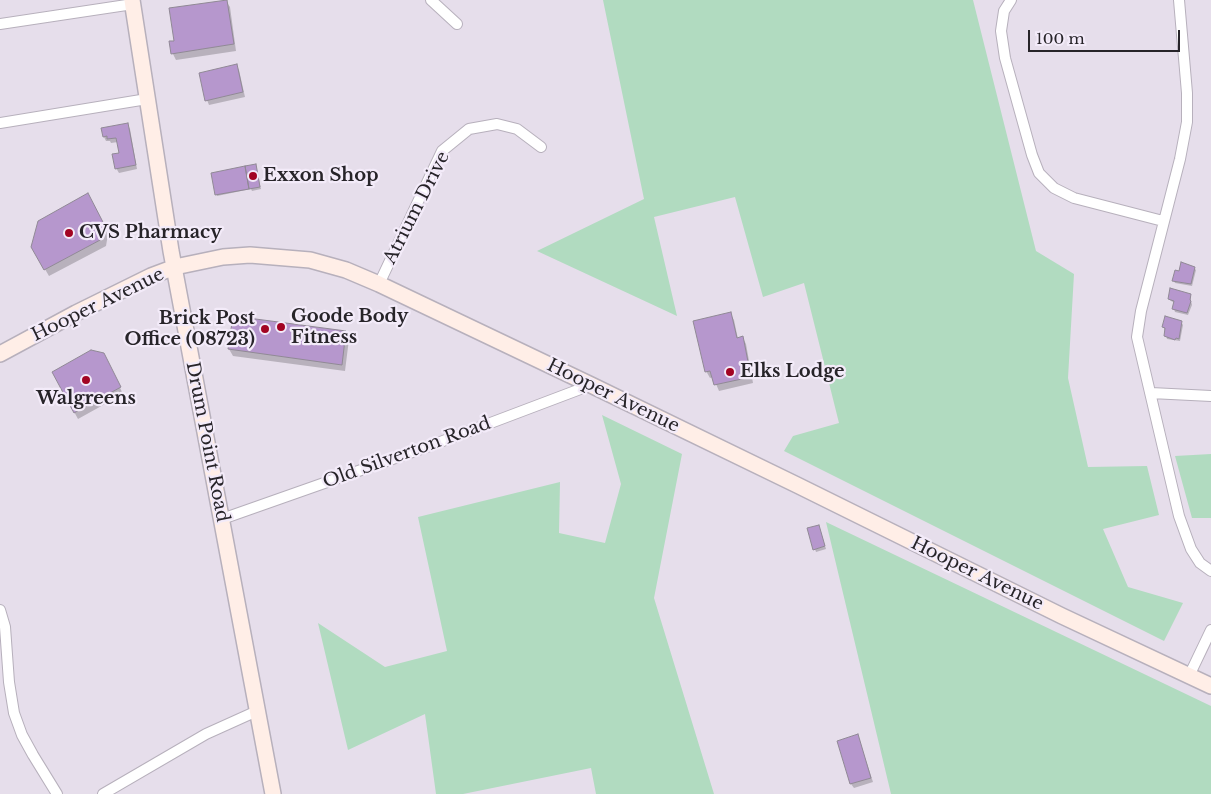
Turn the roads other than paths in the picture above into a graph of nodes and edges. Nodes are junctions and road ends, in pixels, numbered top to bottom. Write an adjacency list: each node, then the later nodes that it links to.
1 (431, 0): 6 (street)
2 (1010, 0): 10 (street)
3 (1179, 0): 10 (street)
4 (132, 2): 5 (street); 7 (main road, Drum Point Road)
5 (0, 24)
6 (457, 24)
7 (147, 99): 8 (street); 11 (main road, Drum Point Road)
8 (0, 123)
9 (541, 147): 12 (street, Atrium Drive)
10 (1163, 221): 15 (street)
11 (175, 267): 12 (main road, Hooper Avenue); 13 (main road, Hooper Avenue); 17 (main road, Drum Point Road)
12 (379, 284): 14 (main road, Hooper Avenue)
13 (0, 354)
14 (591, 385): 17 (street, Old Silverton Road); 21 (main road, Hooper Avenue)
15 (1151, 393): 16 (street); 18 (street)
16 (1211, 396)
17 (222, 519): 23 (main road, Drum Point Road)
18 (1211, 571)
19 (0, 610): 24 (street)
20 (1211, 630): 21 (street)
21 (1189, 676): 22 (main road, Hooper Avenue)
22 (1211, 686)
23 (257, 711): 25 (street); 26 (main road, Drum Point Road)
24 (57, 794)
25 (103, 794)
26 (273, 794)

